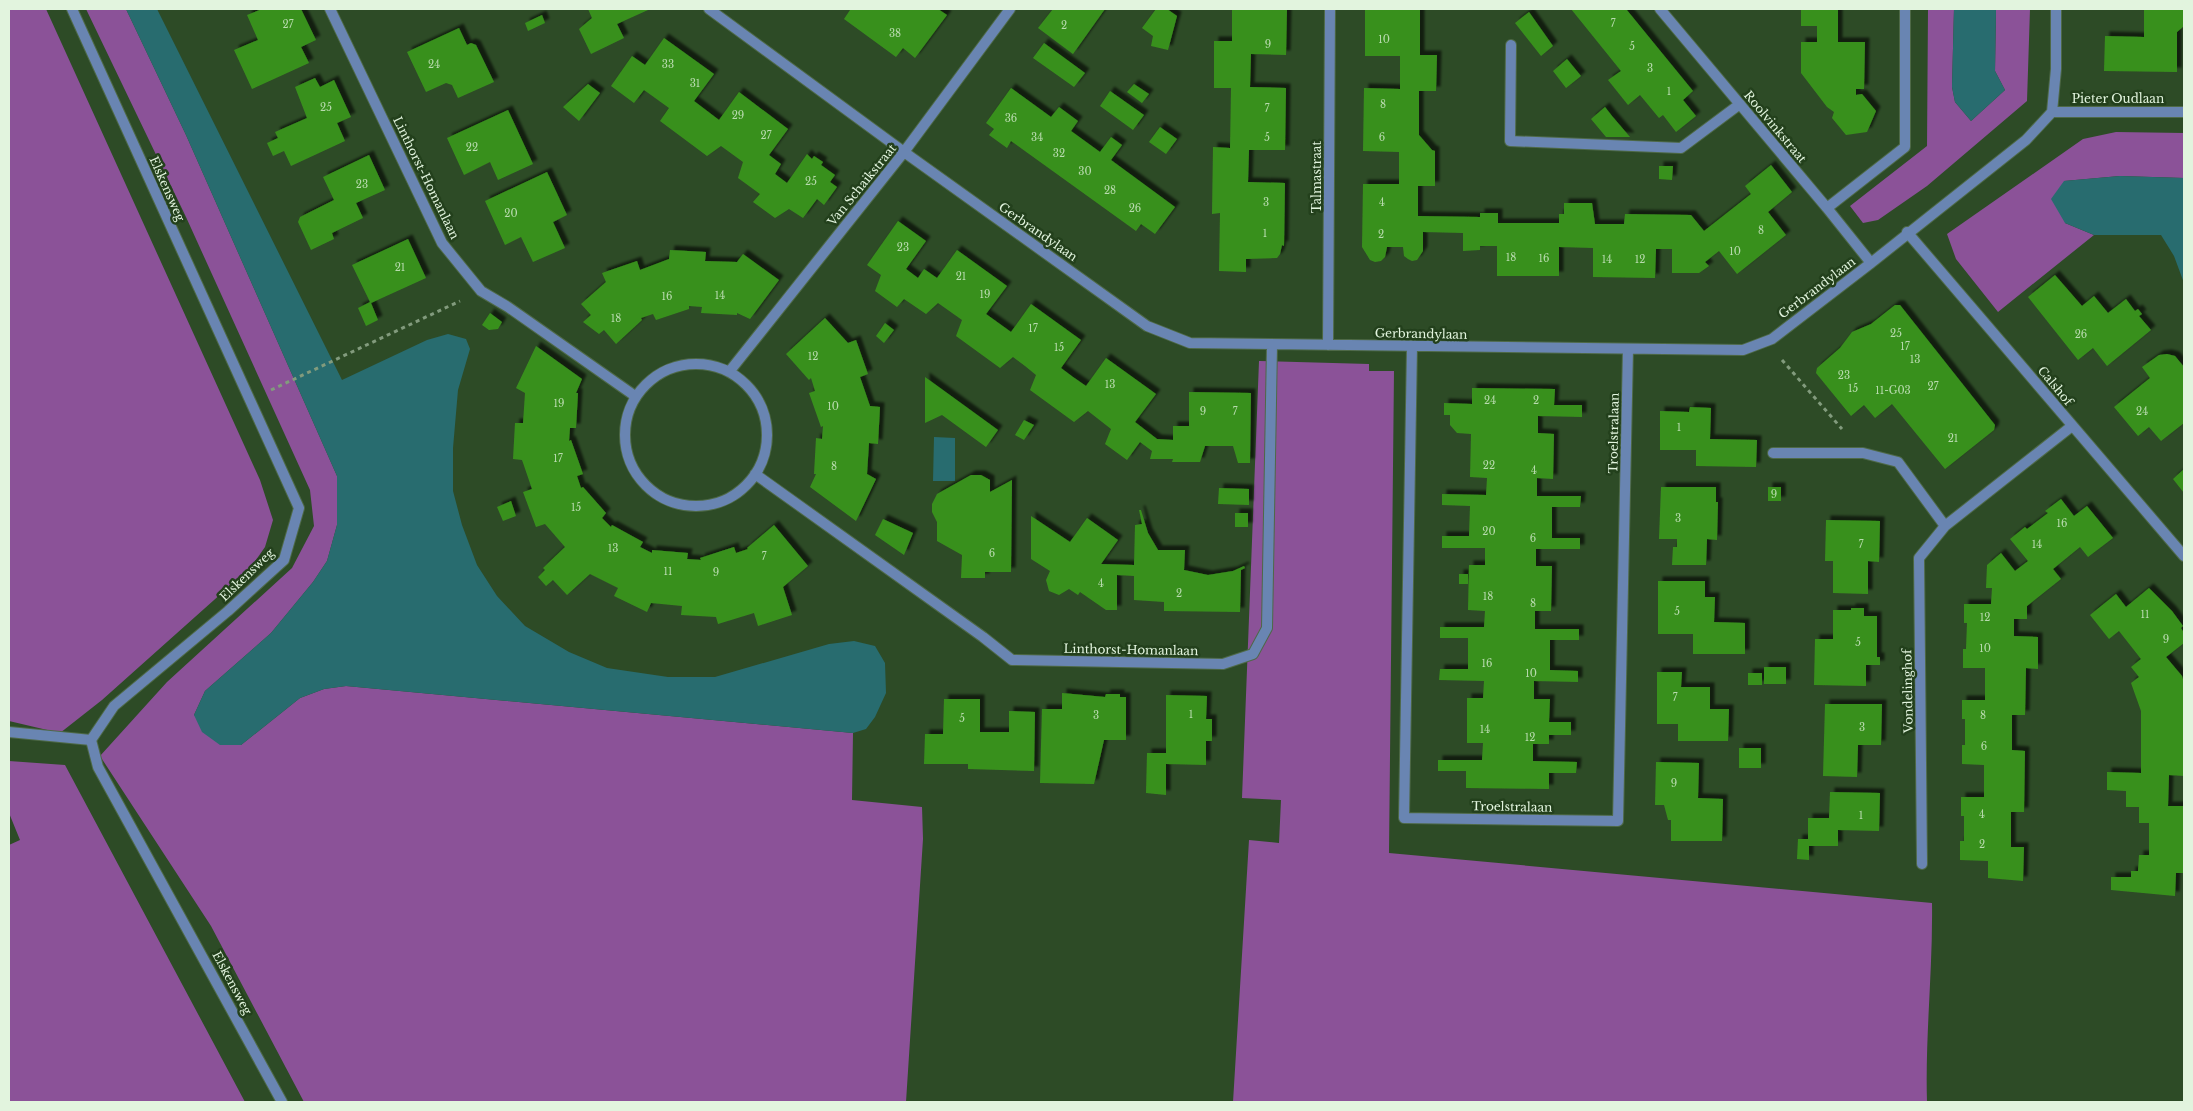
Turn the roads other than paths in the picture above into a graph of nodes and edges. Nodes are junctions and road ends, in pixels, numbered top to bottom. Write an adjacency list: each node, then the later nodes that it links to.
1 (72, 9): 29 (street, Elskensweg)
2 (330, 9): 22 (street, Linthorst-Homanlaan)
3 (709, 9): 13 (street, Gerbrandylaan)
4 (1010, 9): 13 (street, Van Schaikstraat)
5 (1330, 9): 18 (street, Talmastraat)
6 (1660, 9): 10 (street, Roolvinkstraat)
7 (1906, 9): 14 (street)
8 (2056, 9): 11 (street)
9 (1510, 45): 10 (street)
10 (1740, 104): 14 (street, Roolvinkstraat)
11 (2052, 112): 12 (street, Pieter Oudlaan); 15 (street, Gerbrandylaan)
12 (2184, 112)
13 (904, 152): 17 (street, Gerbrandylaan); 21 (street, Van Schaikstraat)
14 (1827, 208): 16 (street, Roolvinkstraat)
15 (1907, 232): 16 (street, Gerbrandylaan); 23 (street, Calshof)
16 (1871, 263): 20 (street, Gerbrandylaan)
17 (1272, 345): 18 (street, Gerbrandylaan); 25 (street, Linthorst-Homanlaan)
18 (1328, 345): 19 (street, Gerbrandylaan)
19 (1412, 346): 20 (street, Gerbrandylaan); 20 (street, Troelstralaan)
20 (1628, 348)
21 (729, 372): 22 (street); 25 (street)
22 (635, 396): 25 (street)
23 (2072, 426): 26 (street, Vondelinghof); 27 (street, Calshof)
24 (1773, 453): 26 (street)
25 (755, 474)
26 (1945, 526): 30 (street, Vondelinghof)
27 (2184, 556)
28 (9, 732): 29 (street)
29 (91, 740): 31 (street, Elskensweg)
30 (1922, 864)
31 (282, 1102)

